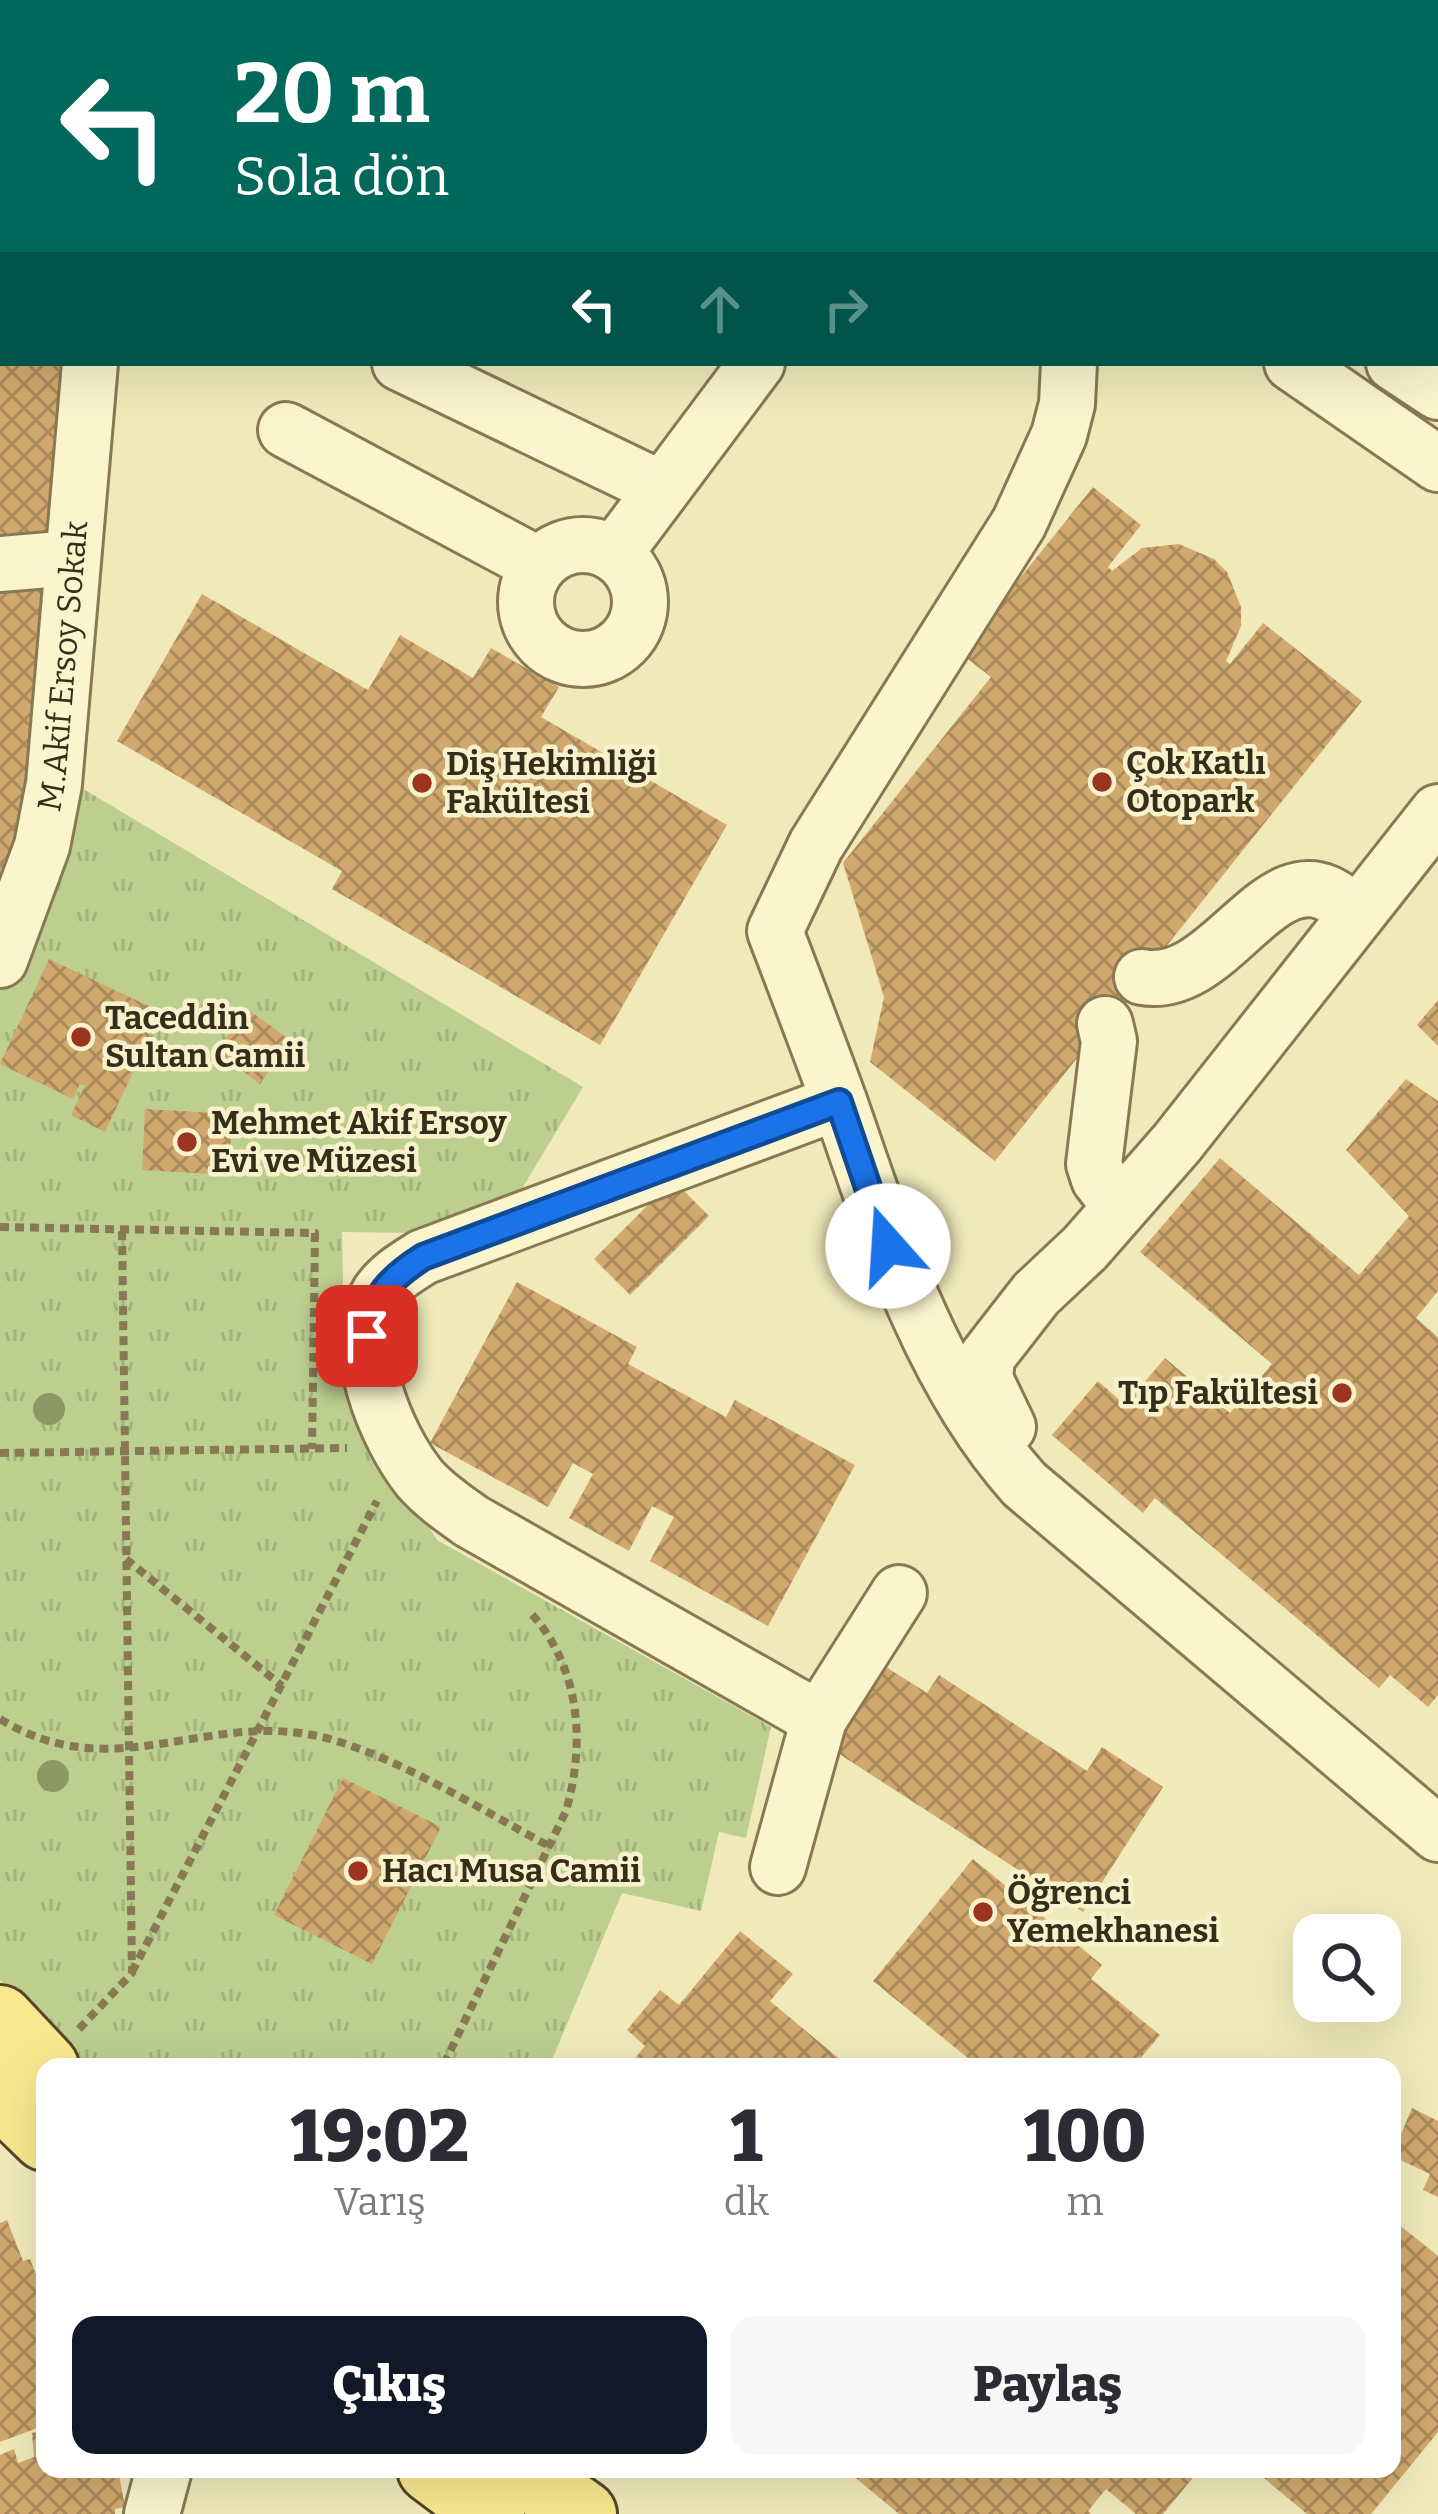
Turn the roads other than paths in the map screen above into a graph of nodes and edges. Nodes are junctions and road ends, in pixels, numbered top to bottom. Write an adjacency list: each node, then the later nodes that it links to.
1 (90, 366): 14 (street, M.Akif Ersoy Sokak)
2 (406, 366): 12 (street)
3 (756, 366): 12 (street)
4 (1070, 366): 23 (street)
5 (1296, 366): 11 (street)
6 (1321, 366): 10 (street)
7 (1399, 366): 8 (street)
8 (1438, 392)
9 (286, 430): 16 (street)
10 (1438, 444)
11 (1438, 464)
12 (662, 489): 13 (street)
13 (614, 554): 16 (street); 16 (street)
14 (73, 558): 15 (street); 20 (street, M.Akif Ersoy Sokak)
15 (0, 564)
16 (539, 565)
17 (1438, 785): 19 (street)
18 (1438, 812): 28 (street)
19 (1345, 904): 21 (street); 24 (street)
20 (0, 960)
21 (1142, 977)
22 (1105, 1024): 24 (street)
23 (839, 1102): 25 (street); 27 (street)
24 (1113, 1197): 25 (street)
25 (958, 1389): 29 (street)
26 (899, 1593): 27 (street)
27 (819, 1719): 30 (street)
28 (1438, 1791)
29 (1438, 1834)
30 (778, 1867)
31 (0, 2019): 32 (main road)
32 (24, 2097)
33 (162, 2478): 36 (street)
34 (443, 2478): 37 (main road)
35 (532, 2478): 38 (main road)
36 (152, 2514)
37 (491, 2514)
38 (583, 2514)

